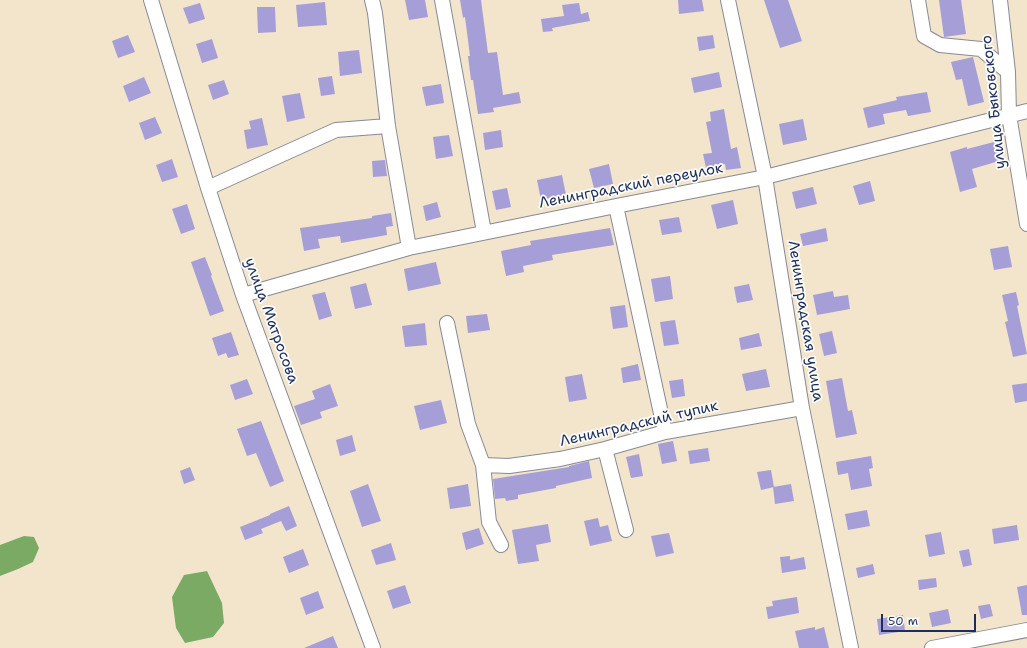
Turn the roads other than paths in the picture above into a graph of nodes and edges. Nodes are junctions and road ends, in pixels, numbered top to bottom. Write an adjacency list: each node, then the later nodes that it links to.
1 (151, 0): 12 (street, улица Матросова)
2 (372, 0): 10 (street)
3 (442, 0): 15 (street)
4 (728, 0): 11 (street, Ленинградская улица)
5 (918, 0): 7 (street)
6 (1000, 0): 7 (street, улица Быковского)
7 (1008, 72): 9 (street, улица Быковского)
8 (1027, 111): 9 (street, Ленинградский переулок)
9 (1009, 115): 11 (street, Ленинградский переулок); 14 (street, улица Быковского)
10 (388, 126): 12 (street); 16 (street)
11 (765, 178): 13 (street, Ленинградский переулок); 19 (street, Ленинградская улица)
12 (208, 188): 17 (street, улица Матросова)
13 (616, 206): 15 (street, Ленинградский переулок); 20 (street)
14 (1027, 224)
15 (484, 232): 16 (street, Ленинградский переулок)
16 (409, 248): 17 (street, Ленинградский переулок)
17 (243, 295): 26 (street, улица Матросова)
18 (447, 323): 22 (street)
19 (802, 408): 20 (street, Ленинградский тупик); 27 (street, Ленинградская улица)
20 (665, 432): 21 (street, Ленинградский тупик)
21 (605, 449): 22 (street, Ленинградский тупик); 23 (street)
22 (483, 465): 24 (street)
23 (626, 530)
24 (501, 545)
25 (1027, 630): 28 (street)
26 (373, 648)
27 (851, 648)
28 (932, 648)

